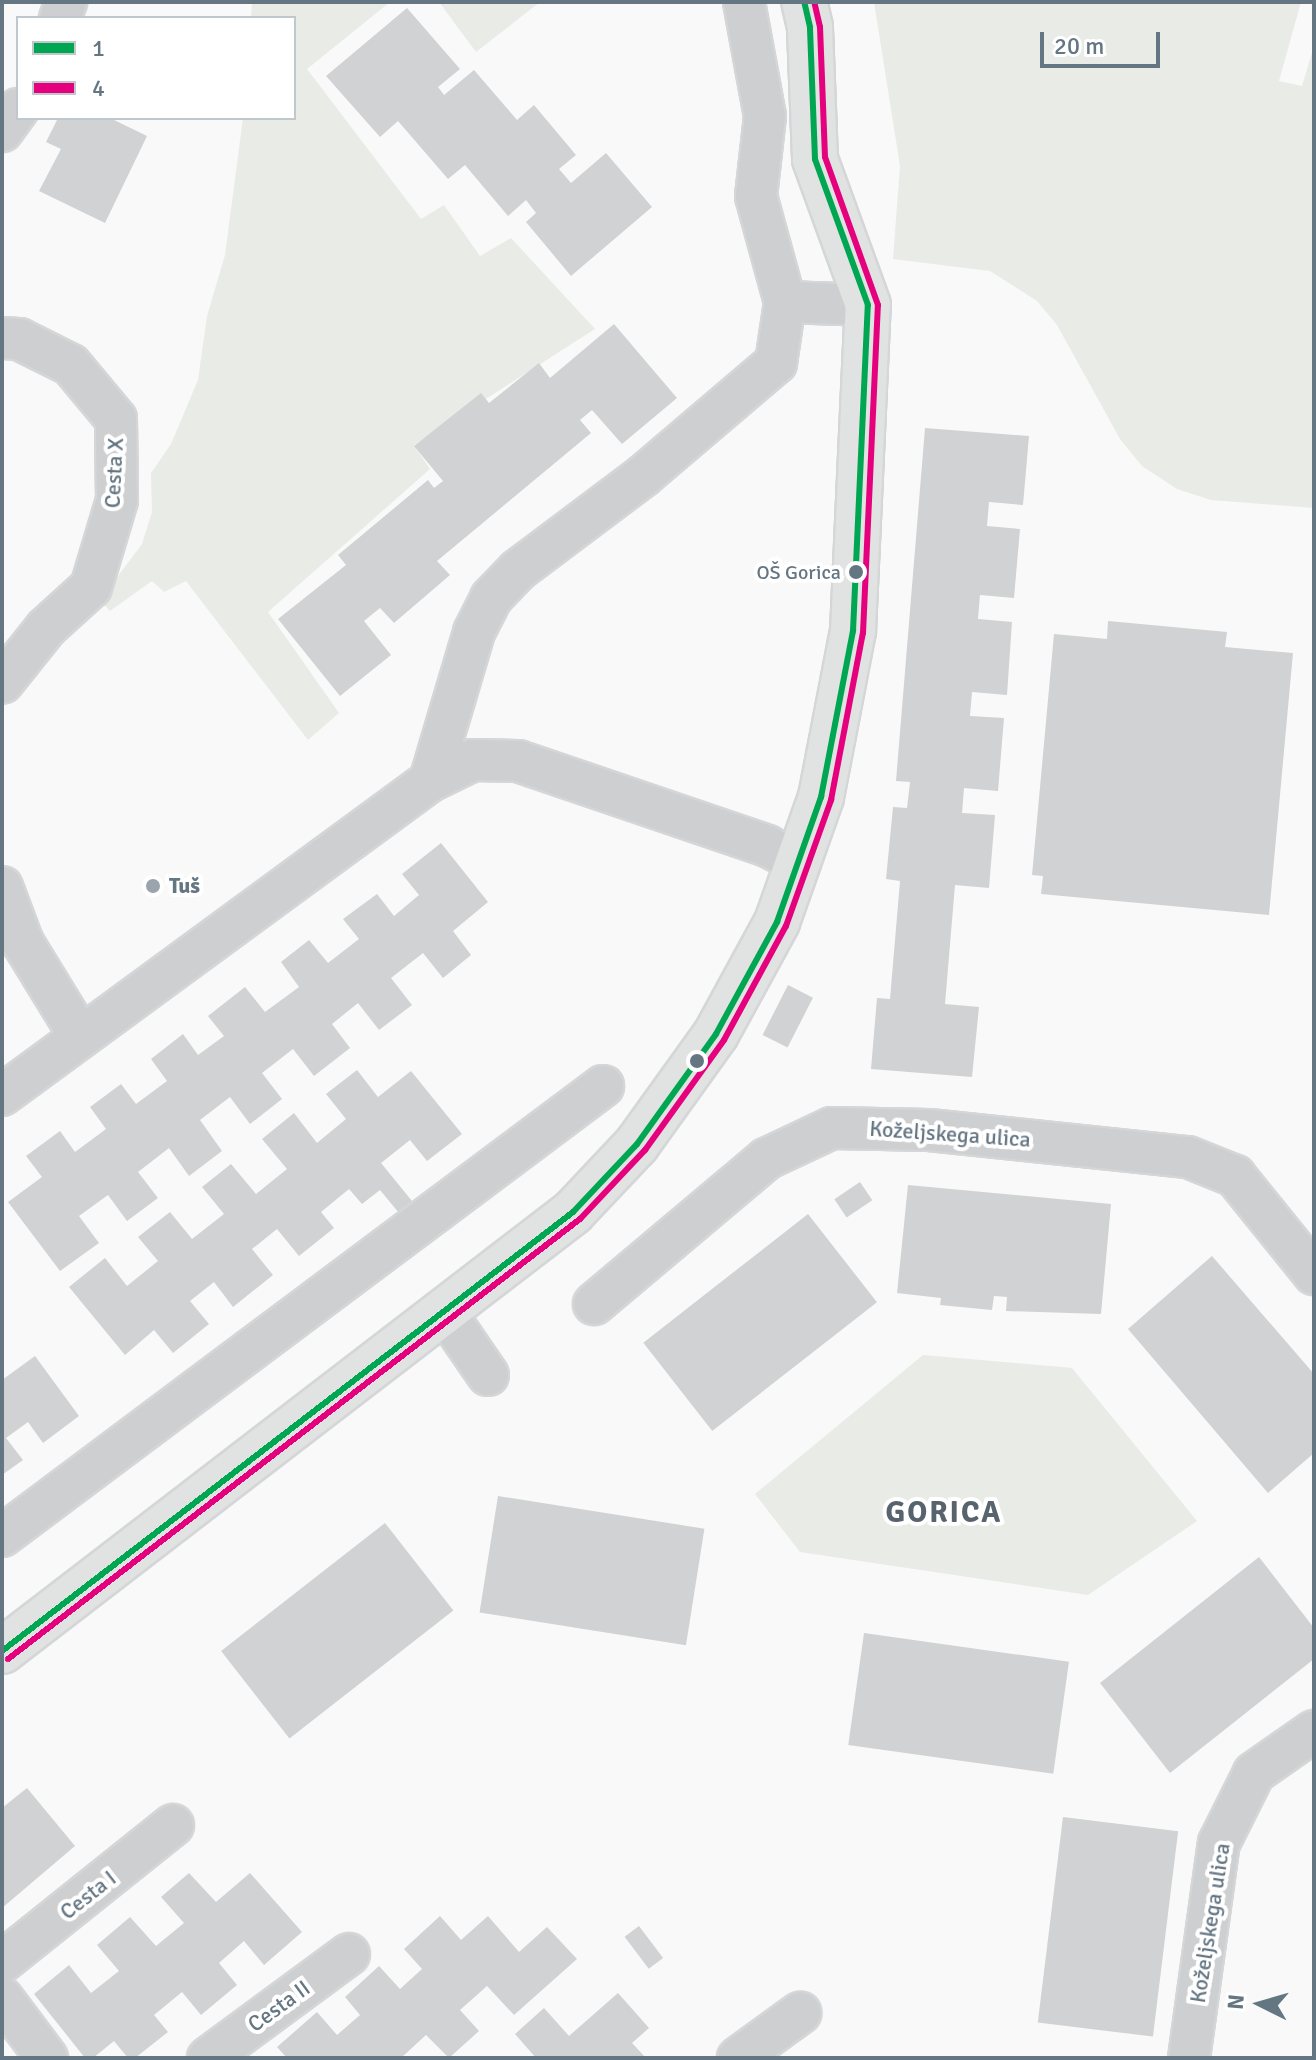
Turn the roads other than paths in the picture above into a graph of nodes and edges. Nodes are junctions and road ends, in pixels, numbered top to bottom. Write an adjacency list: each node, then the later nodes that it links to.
1 (744, 2): 5 (street)
2 (804, 2): 6 (street)
3 (16, 112): 4 (street)
4 (2, 131)
5 (785, 302): 6 (street); 9 (street)
6 (868, 305): 10 (street)
7 (2, 338): 8 (street, Cesta X)
8 (2, 683)
9 (430, 781): 10 (street); 12 (street)
10 (800, 863): 17 (street)
11 (2, 887): 12 (street)
12 (80, 1036): 14 (street)
13 (603, 1086): 19 (street)
14 (2, 1095)
15 (1314, 1274): 16 (street, Koželjskega ulica)
16 (594, 1304)
17 (446, 1314): 18 (street); 20 (street)
18 (488, 1375)
19 (2, 1536)
20 (2, 1651)
21 (1314, 1731): 30 (street, Koželjskega ulica)
22 (173, 1825): 24 (street, Cesta I)
23 (349, 1954): 28 (street, Cesta II)
24 (2, 1962)
25 (2, 1998): 27 (street)
26 (800, 2013): 29 (street)
27 (47, 2058)
28 (208, 2058)
29 (738, 2058)
30 (1189, 2058)

